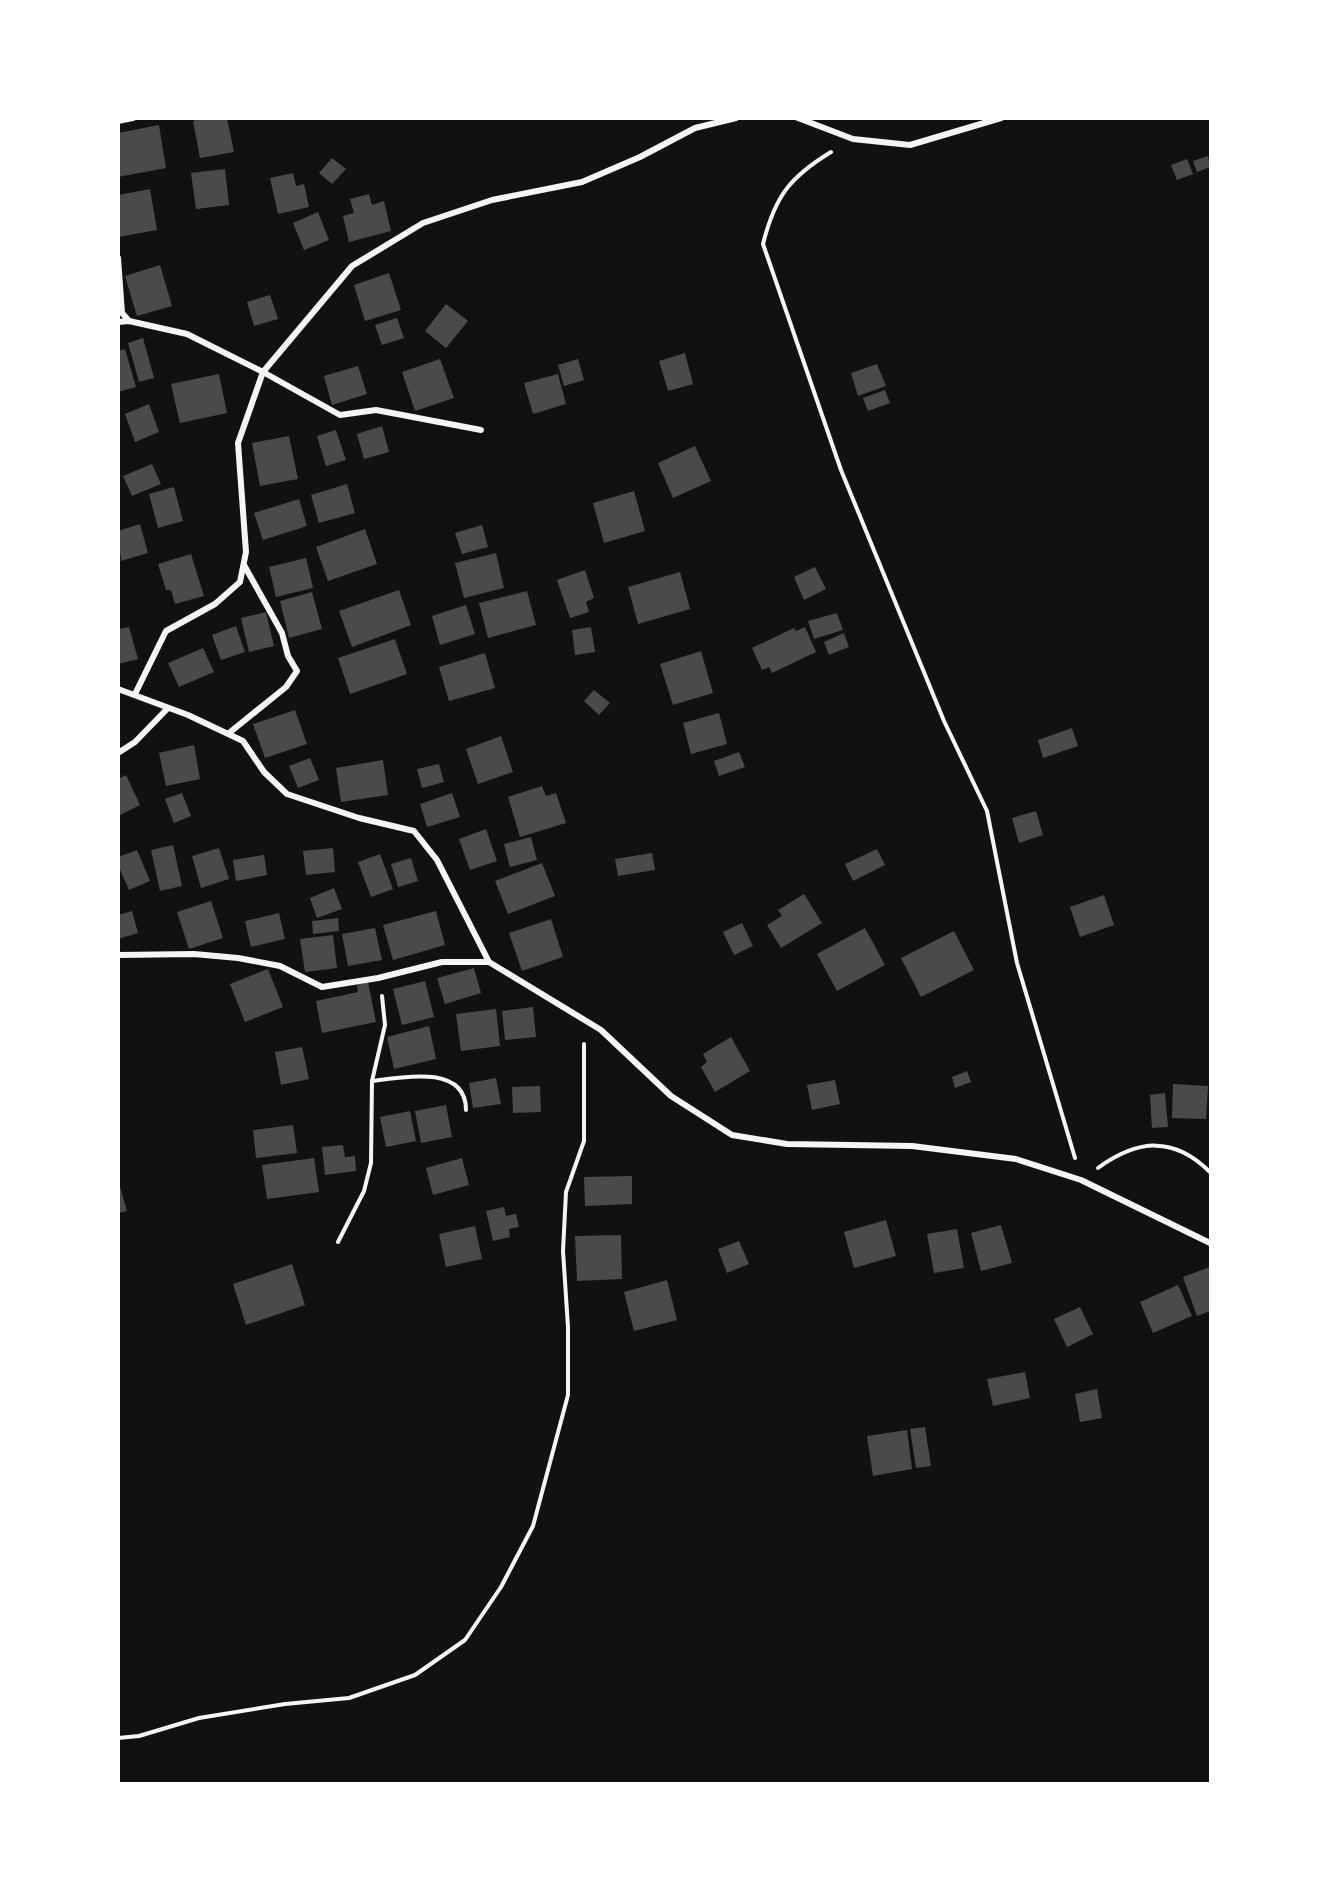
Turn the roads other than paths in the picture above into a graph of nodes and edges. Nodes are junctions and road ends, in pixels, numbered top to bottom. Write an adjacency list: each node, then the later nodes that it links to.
1 (133, 118): 5 (street)
2 (736, 118): 10 (street)
3 (798, 118): 4 (street)
4 (1001, 118)
5 (118, 121)
6 (118, 258): 7 (street)
7 (120, 313): 8 (street)
8 (129, 321): 9 (street); 10 (street)
9 (118, 322)
10 (263, 372): 11 (street); 12 (street)
11 (481, 430)
12 (243, 565): 14 (street); 16 (street)
13 (118, 689): 14 (street)
14 (135, 694): 15 (street)
15 (168, 708): 16 (street); 17 (street)
16 (229, 733): 19 (street)
17 (118, 753)
18 (118, 955): 19 (street)
19 (489, 962): 20 (street)
20 (1210, 1243)

